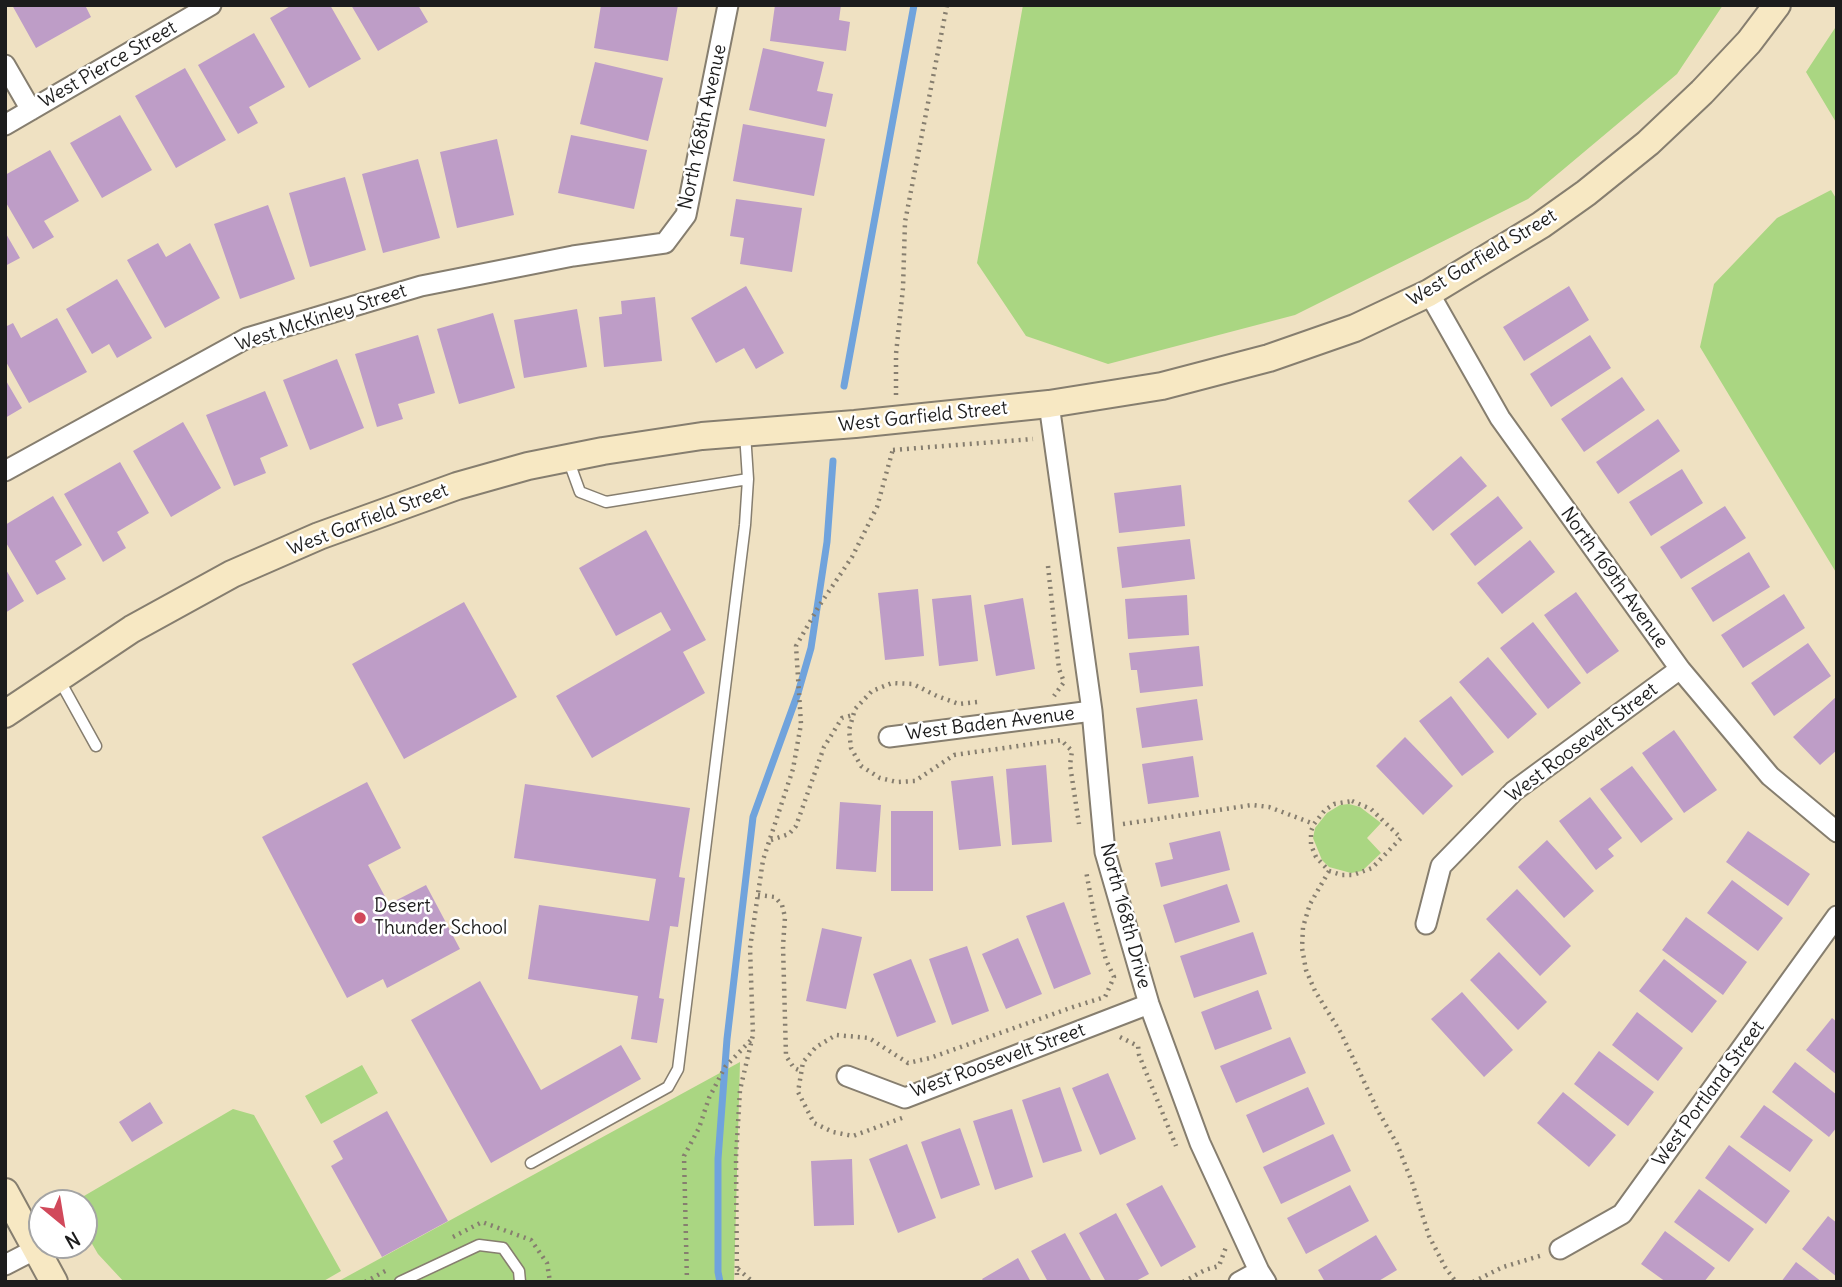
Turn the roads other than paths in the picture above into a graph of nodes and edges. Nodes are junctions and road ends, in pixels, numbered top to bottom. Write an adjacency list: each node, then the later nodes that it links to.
1 (211, 5): 5 (street, West Pierce Street)
2 (728, 5): 7 (street, North 168th Avenue)
3 (1777, 5): 8 (street, West Garfield Street)
4 (5, 65): 5 (street)
5 (31, 110): 6 (street, West Pierce Street)
6 (5, 125)
7 (665, 243): 12 (street, West McKinley Street)
8 (1429, 293): 9 (street, West Garfield Street); 14 (street, North 169th Avenue)
9 (1049, 404): 10 (street, West Garfield Street); 16 (street, North 168th Drive)
10 (745, 433): 11 (street, West Garfield Street); 13 (lane)
11 (568, 458): 13 (lane); 15 (street, West Garfield Street)
12 (5, 471)
13 (748, 479): 25 (lane)
14 (1680, 669): 20 (street, North 169th Avenue); 22 (street, West Roosevelt Street)
15 (58, 677): 17 (street, West Garfield Street); 19 (lane)
16 (1092, 711): 18 (street, West Baden Avenue); 23 (street, North 168th Drive)
17 (5, 714)
18 (889, 737)
19 (96, 746)
20 (1837, 832)
21 (1837, 916): 28 (street, West Portland Street)
22 (1426, 924)
23 (1149, 1004): 24 (street, West Roosevelt Street); 32 (street, North 168th Drive)
24 (847, 1076)
25 (531, 1163)
26 (5, 1192): 27 (street)
27 (28, 1234)
28 (1560, 1249)
29 (28, 1253): 31 (street)
30 (41, 1259): 33 (street)
31 (5, 1265)
32 (1262, 1276): 36 (street)
33 (50, 1280)
34 (400, 1282): 35 (lane)
35 (520, 1282)
36 (1239, 1282)

